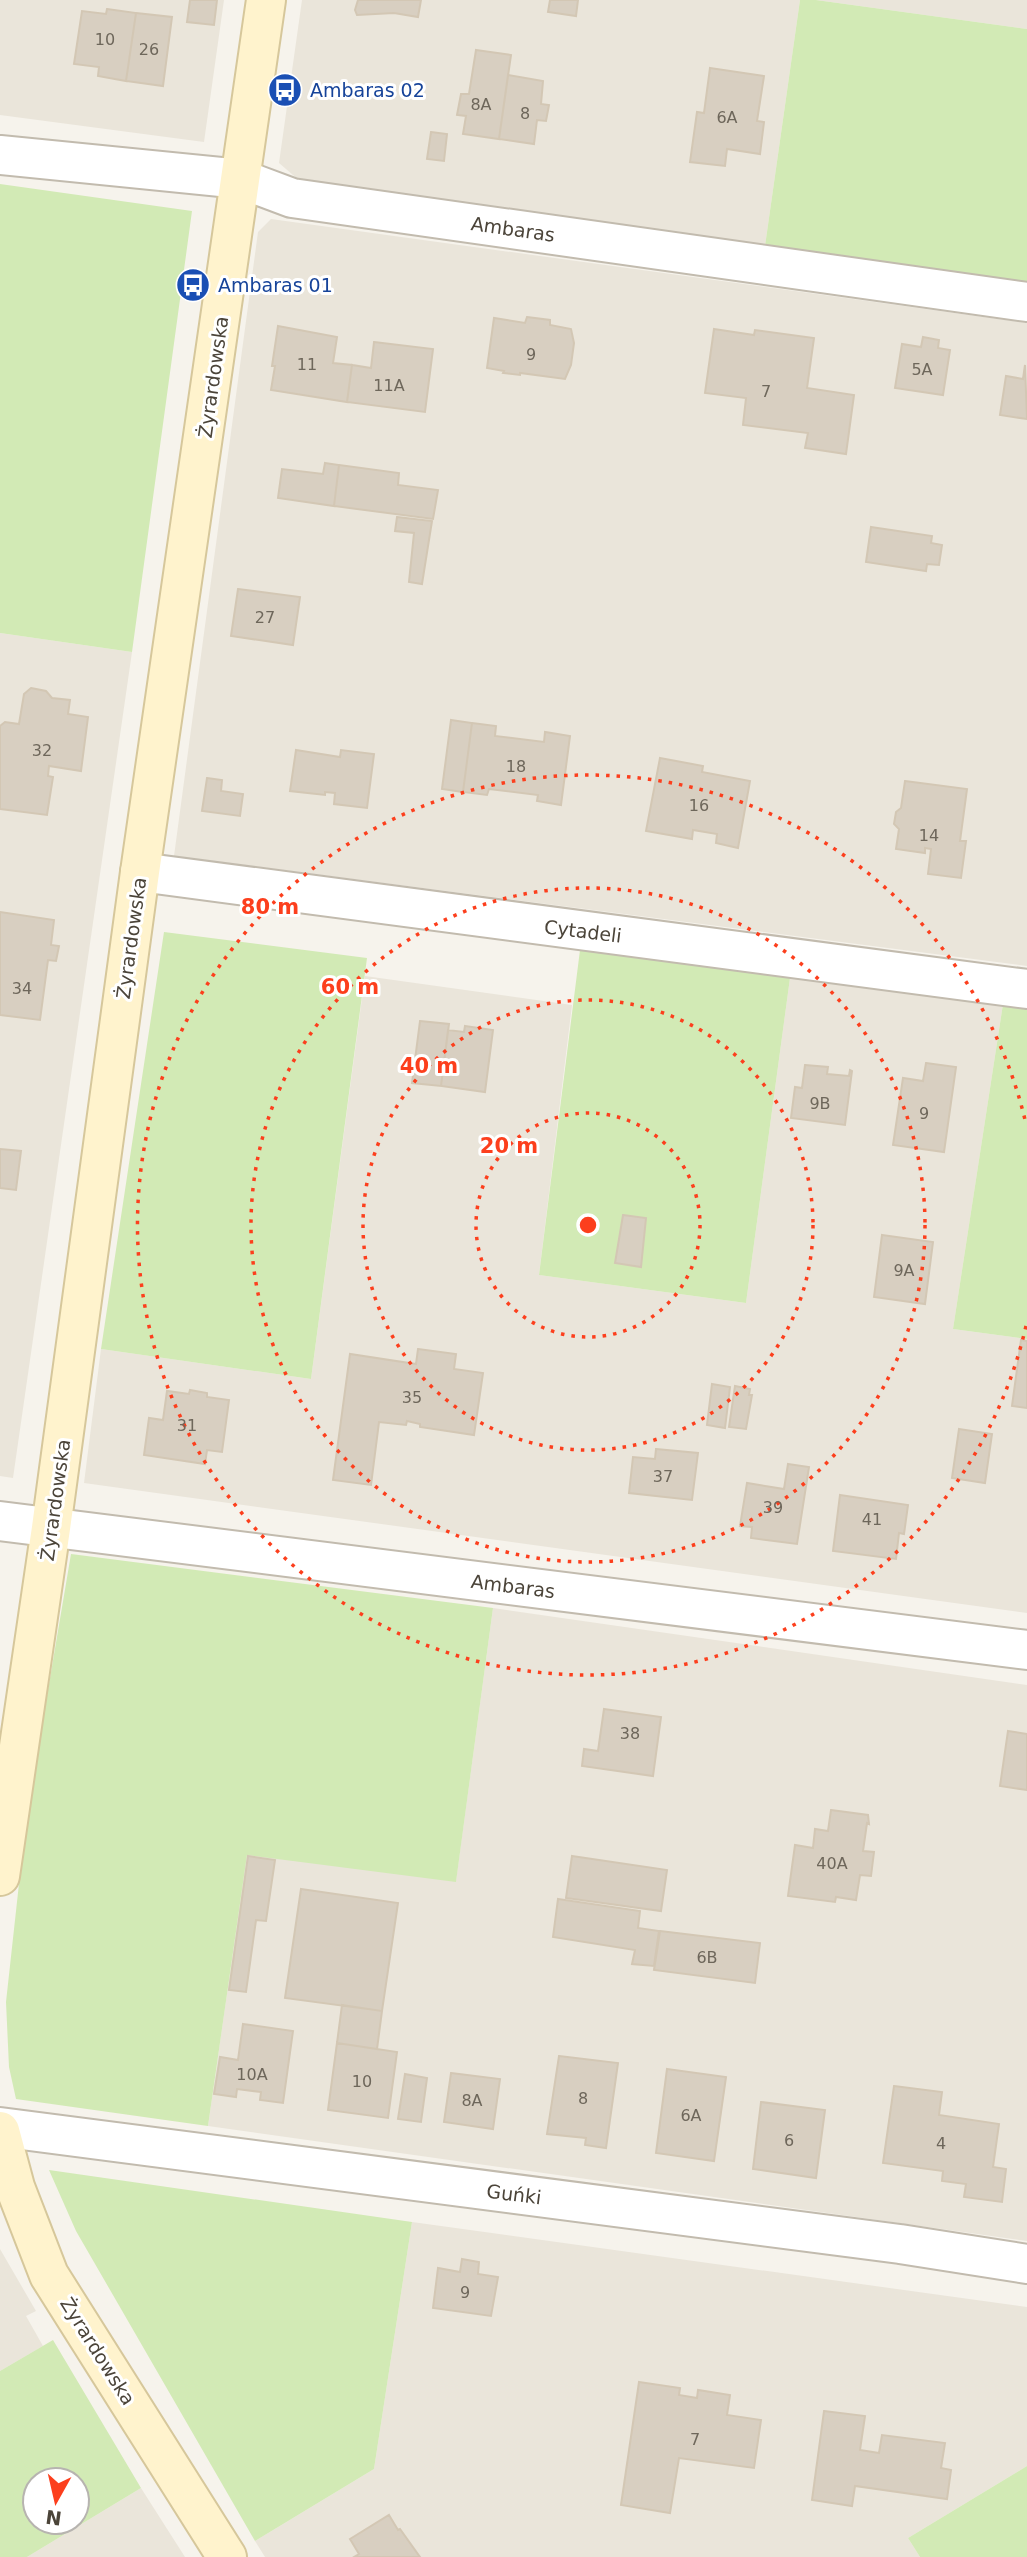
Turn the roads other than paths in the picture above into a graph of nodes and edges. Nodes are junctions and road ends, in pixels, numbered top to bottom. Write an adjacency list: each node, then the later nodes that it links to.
1 (266, 0): 3 (street, Żyrardowska)
2 (0, 155): 3 (street, Ambaras)
3 (241, 179): 4 (street, Ambaras); 5 (street, Żyrardowska)
4 (1027, 302)
5 (140, 873): 6 (street, Cytadeli); 8 (street, Żyrardowska)
6 (1027, 989)
7 (0, 1521): 8 (street, Ambaras)
8 (51, 1528): 9 (street, Ambaras); 10 (street, Żyrardowska)
9 (1027, 1650)
10 (0, 1877)
11 (0, 2129): 12 (street, Guńki); 13 (street, Żyrardowska)
12 (1027, 2264)
13 (227, 2557)

